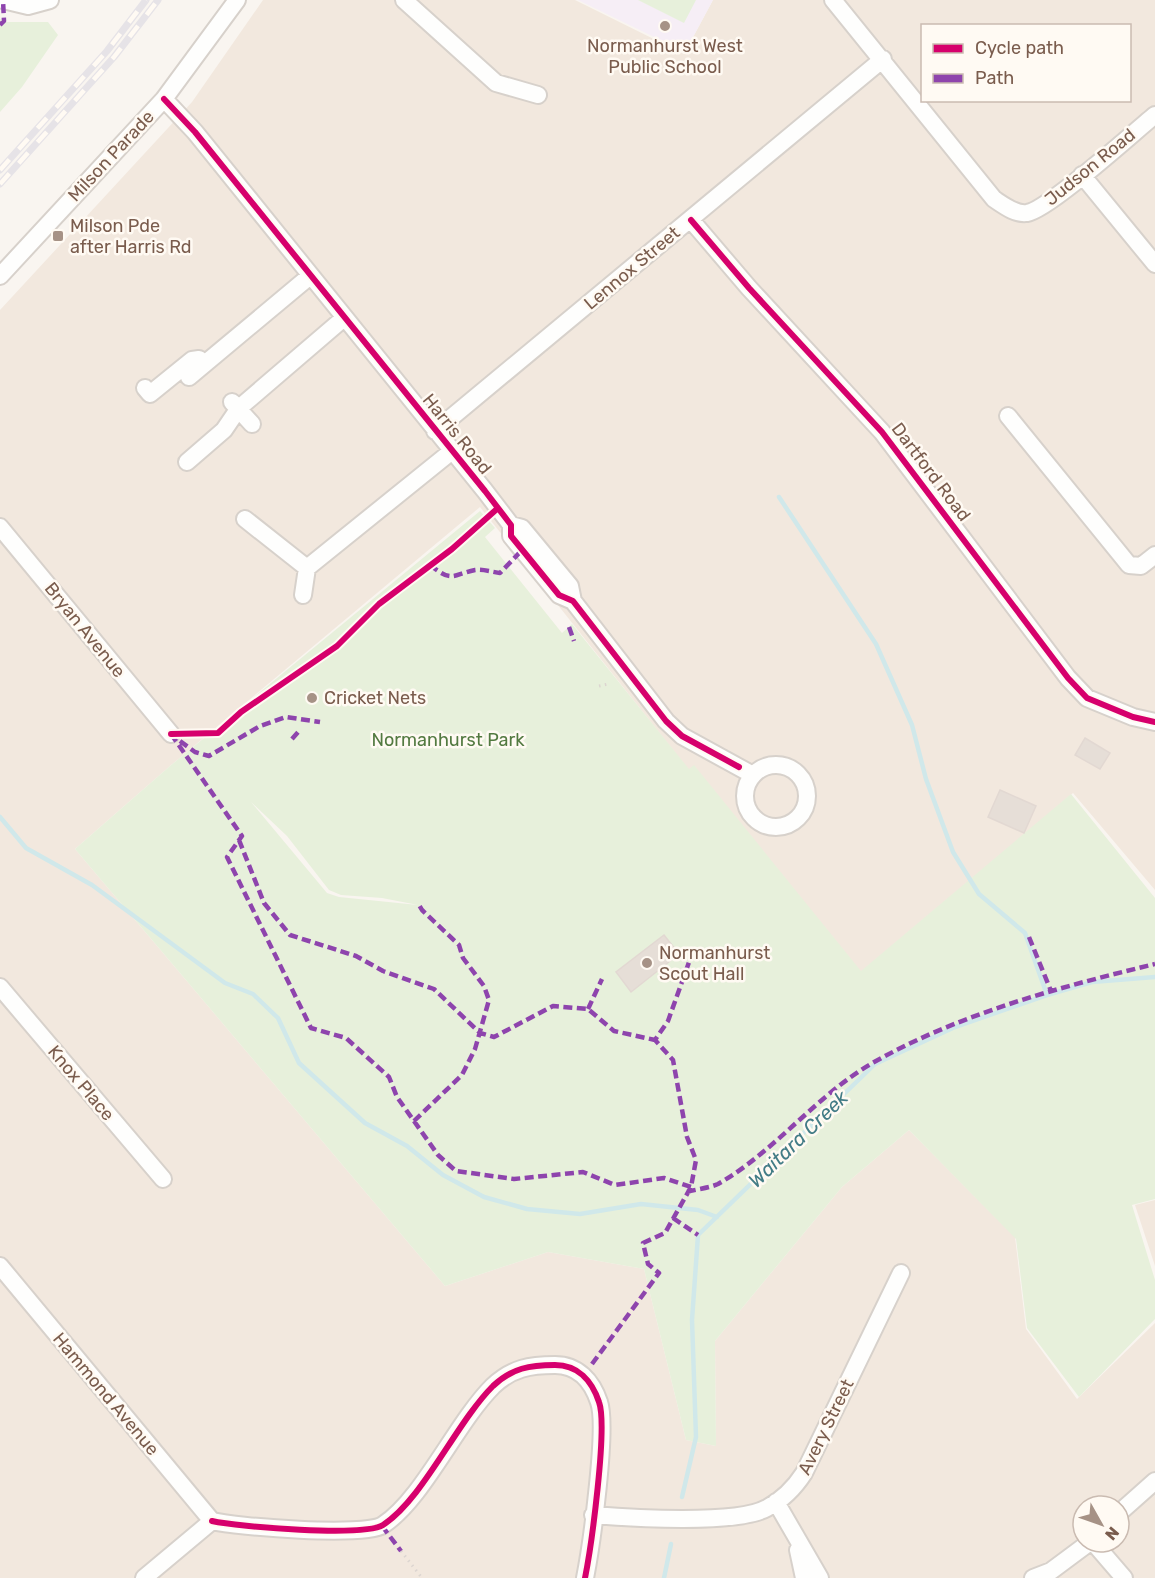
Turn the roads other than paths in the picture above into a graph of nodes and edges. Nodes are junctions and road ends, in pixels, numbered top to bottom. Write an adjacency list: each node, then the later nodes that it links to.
1 (3, 0): 2 (street)
2 (50, 0)
3 (237, 0): 8 (street, Milson Parade)
4 (404, 0): 7 (street)
5 (833, 0): 6 (street, Judson Road)
6 (883, 59): 10 (street, Judson Road); 11 (street, Lennox Street)
7 (538, 94)
8 (164, 99): 13 (street, Milson Parade); 14 (street, Harris Road)
9 (1155, 115): 10 (street, Judson Road)
10 (1082, 175): 12 (street)
11 (691, 220): 22 (street, Lennox Street); 30 (street, Dartford Road)
12 (1155, 264)
13 (0, 276)
14 (310, 276): 15 (street, Harris Road); 16 (street)
15 (344, 318): 19 (street); 22 (street, Harris Road)
16 (212, 358): 17 (street); 18 (street)
17 (189, 377)
18 (145, 388)
19 (235, 405): 21 (street); 24 (street)
20 (1008, 416): 27 (street)
21 (252, 424)
22 (435, 430): 23 (street, Harris Road)
23 (452, 452): 28 (street); 32 (street, Harris Road)
24 (188, 462)
25 (245, 519): 28 (street)
26 (0, 527): 31 (street, Bryan Avenue)
27 (1155, 555)
28 (307, 568): 29 (street)
29 (303, 595)
30 (1155, 722)
31 (171, 734)
32 (746, 771)
33 (0, 987): 34 (street, Knox Place)
34 (163, 1179)
35 (0, 1266): 41 (street, Hammond Avenue)
36 (901, 1273): 38 (street, Avery Street)
37 (1155, 1481): 39 (street)
38 (776, 1502): 40 (street, Avery Street); 42 (street)
39 (1131, 1502)
40 (593, 1515): 41 (street); 46 (street)
41 (212, 1521): 45 (street)
42 (795, 1540): 47 (street); 48 (street)
43 (1074, 1554): 49 (street)
44 (1102, 1554): 50 (street)
45 (144, 1578)
46 (585, 1578)
47 (804, 1578)
48 (820, 1578)
49 (1033, 1578)
50 (1124, 1578)

